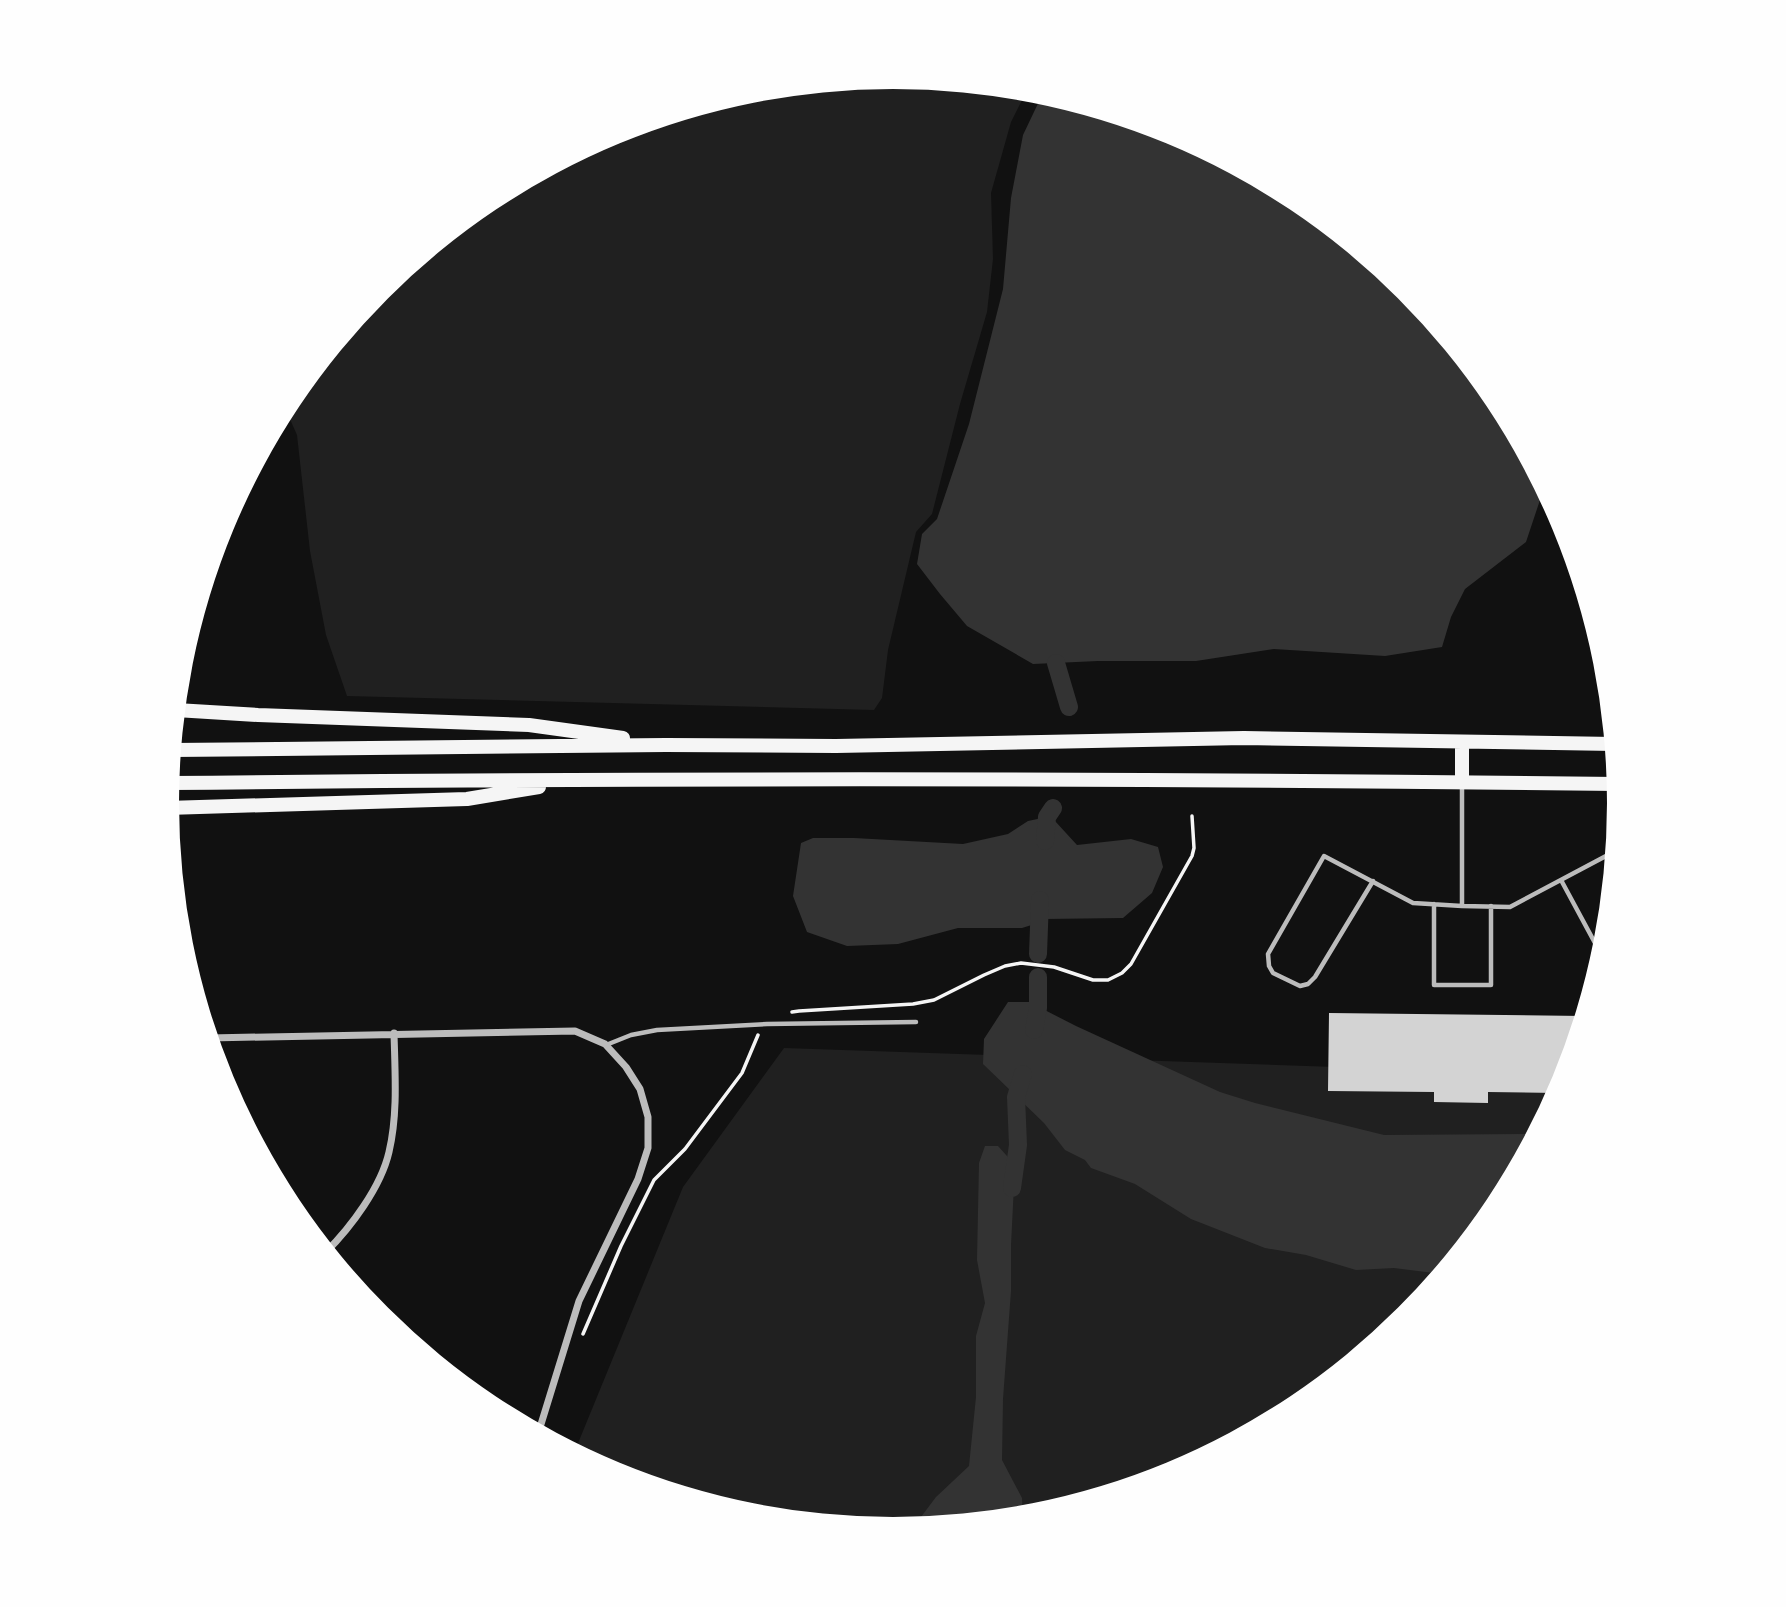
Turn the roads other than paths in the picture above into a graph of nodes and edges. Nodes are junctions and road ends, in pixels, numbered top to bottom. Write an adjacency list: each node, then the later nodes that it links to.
1 (185, 711): 4 (main road)
2 (1462, 742): 3 (main road); 4 (main road); 7 (main road)
3 (1605, 744)
4 (666, 745): 5 (main road)
5 (181, 750)
6 (580, 780): 7 (main road); 8 (main road); 10 (main road)
7 (1462, 782): 9 (main road); 15 (lane)
8 (179, 783)
9 (1607, 784)
10 (179, 808)
11 (1606, 856): 12 (lane)
12 (1560, 880): 16 (lane); 17 (lane)
13 (1373, 881): 13 (lane); 14 (lane)
14 (1434, 904): 15 (lane); 16 (lane)
15 (1462, 906): 16 (lane)
16 (1491, 906)
17 (1594, 942)
18 (916, 1022): 21 (lane)
19 (394, 1033): 20 (street); 21 (street); 22 (street)
20 (219, 1038)
21 (606, 1045): 23 (street)
22 (332, 1245)
23 (541, 1425)

